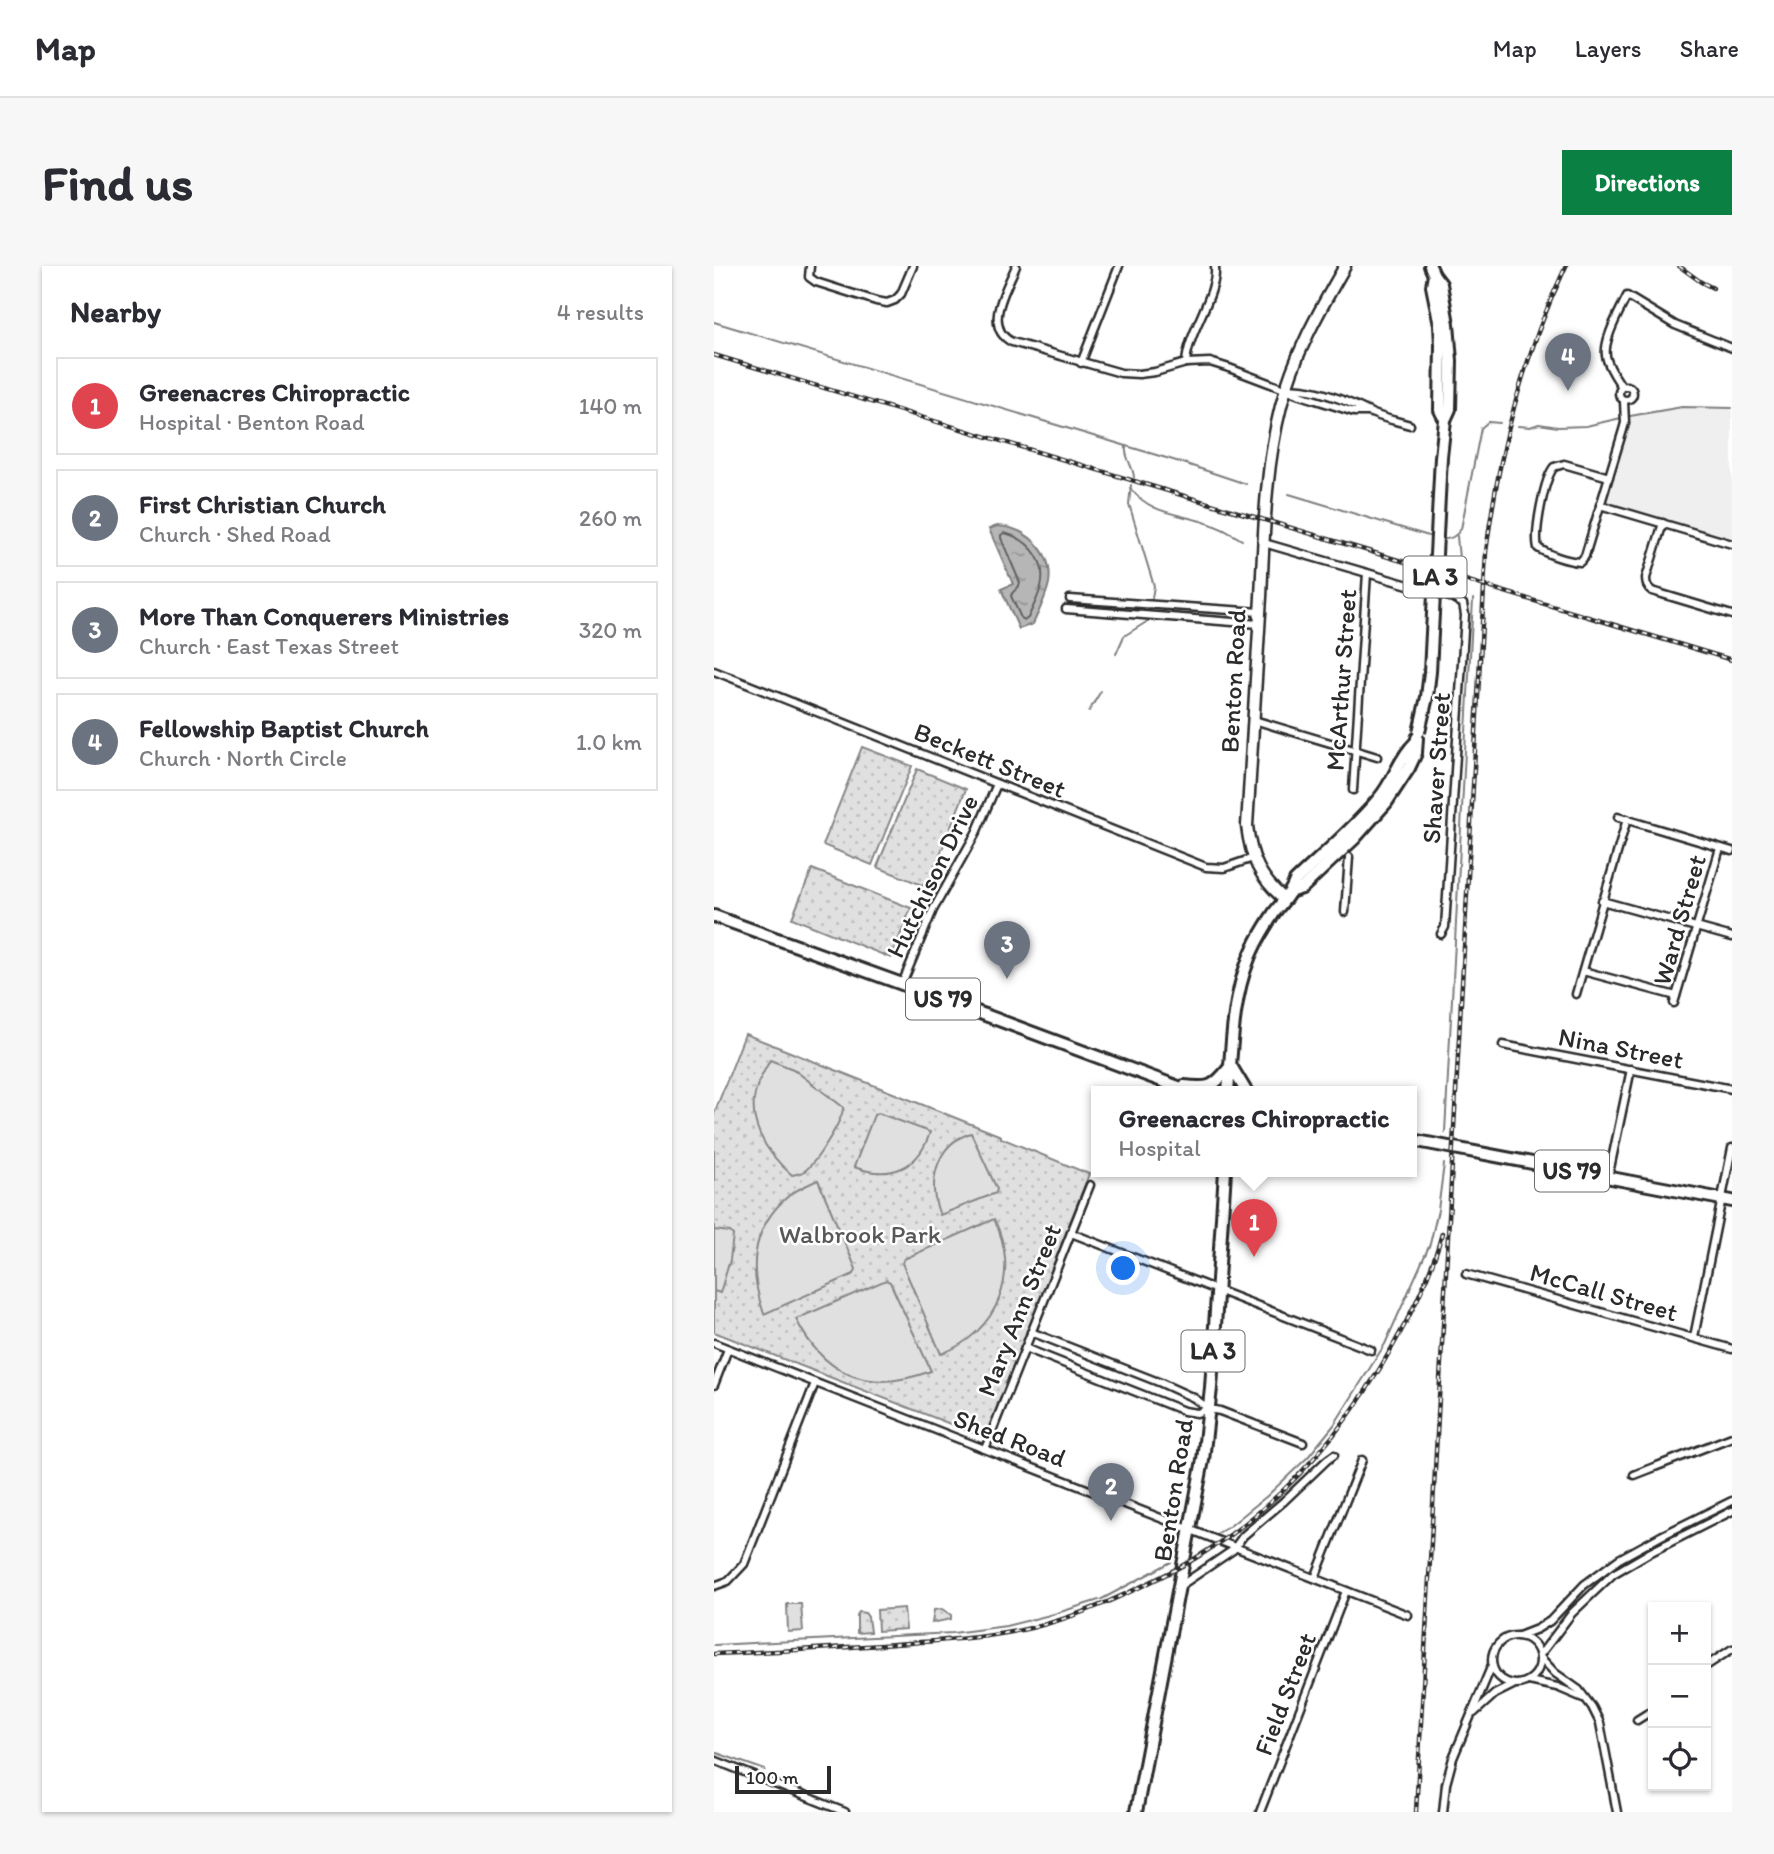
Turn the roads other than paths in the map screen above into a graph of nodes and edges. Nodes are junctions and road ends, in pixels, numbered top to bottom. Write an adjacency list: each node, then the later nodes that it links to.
1 (810, 266): 2 (street)
2 (913, 266)
3 (1016, 266): 9 (street)
4 (1119, 266): 9 (street)
5 (1215, 266): 10 (street)
6 (1345, 266): 12 (main road, Benton Road)
7 (1432, 270): 38 (main road, LA 3, bridge)
8 (1732, 348): 11 (street)
9 (1081, 363): 10 (street)
10 (1186, 363): 12 (street)
11 (1622, 387): 13 (street); 13 (street)
12 (1286, 390): 14 (street); 18 (main road, Benton Road)
13 (1624, 401): 15 (street)
14 (1410, 425)
15 (1609, 477): 16 (street); 16 (street)
16 (1600, 505): 17 (street)
17 (1663, 523): 19 (street); 24 (street)
18 (1264, 543): 20 (street); 23 (main road, Benton Road)
19 (1732, 544)
20 (1367, 573): 28 (street, McArthur Street); 43 (street, Shaver Street)
21 (1070, 599): 23 (street)
22 (1066, 609): 25 (street)
23 (1260, 612): 25 (main road, Benton Road)
24 (1732, 615)
25 (1259, 624): 27 (main road, Benton Road)
26 (714, 671): 30 (street, Beckett Street)
27 (1254, 720): 28 (street); 37 (main road, Benton Road)
28 (1355, 751): 29 (street); 31 (street, McArthur Street)
29 (1377, 757)
30 (997, 784): 37 (street, Beckett Street); 46 (street, Hutchison Drive)
31 (1353, 790)
32 (1618, 817): 33 (street)
33 (1627, 819): 34 (street); 39 (street)
34 (1720, 848): 35 (street); 42 (street, Ward Street)
35 (1732, 851)
36 (1349, 857): 40 (street)
37 (1253, 858): 38 (main road, Benton Road)
38 (1288, 895): 49 (main road, LA 3)
39 (1602, 901): 42 (street); 45 (street)
40 (1345, 912)
41 (714, 916): 46 (main road, US 79)
42 (1697, 927): 44 (street); 45 (street, Ward Street)
43 (1441, 934)
44 (1732, 937)
45 (1583, 971): 47 (street)
46 (902, 984): 51 (main road, US 79)
47 (1576, 994)
48 (1503, 1045): 50 (street, Nina Street)
49 (1230, 1066): 52 (main road); 53 (main road, LA 3); 54 (main road)
50 (1631, 1069): 55 (street, Nina Street); 59 (street)
51 (1171, 1086)
52 (1212, 1086)
53 (1228, 1086)
54 (1243, 1086)
55 (1732, 1089)
56 (1417, 1141): 59 (main road, US 79)
57 (1732, 1148): 61 (street)
58 (1224, 1177): 64 (main road, Benton Road / LA 3)
59 (1608, 1178): 61 (main road, US 79)
60 (1090, 1185): 62 (street, Mary Ann Street)
61 (1727, 1200): 66 (street)
62 (1070, 1233): 64 (street); 65 (street, Mary Ann Street)
63 (1466, 1274): 66 (street, McCall Street)
64 (1217, 1291): 71 (street); 74 (main road, Benton Road / LA 3)
65 (1031, 1332): 68 (street, Mary Ann Street); 74 (street)
66 (1694, 1338): 70 (street, McCall Street)
67 (714, 1343): 69 (street, Shed Road)
68 (1024, 1348): 74 (street); 77 (street, Mary Ann Street)
69 (728, 1349): 72 (street, Shed Road); 73 (street)
70 (1732, 1349)
71 (1371, 1350)
72 (815, 1382): 77 (street, Shed Road); 87 (street)
73 (714, 1385)
74 (1209, 1409): 76 (street); 83 (main road, Benton Road / LA 3)
75 (1732, 1437): 80 (street)
76 (1303, 1443)
77 (985, 1449): 83 (street, Shed Road)
78 (1334, 1455): 84 (street)
79 (1362, 1460): 85 (street)
80 (1634, 1475)
81 (1732, 1501): 90 (street)
82 (1732, 1511): 92 (street)
83 (1191, 1529): 84 (street, Shed Road); 86 (main road, Benton Road / LA 3)
84 (1235, 1547): 85 (street, Shed Road); 86 (street)
85 (1315, 1578): 88 (street, Shed Road)
86 (1180, 1586): 103 (main road, Benton Road / LA 3)
87 (714, 1587)
88 (1346, 1591): 89 (street, Shed Road); 104 (street, Field Street)
89 (1408, 1615)
90 (1520, 1636): 92 (street); 93 (street)
91 (1732, 1649): 94 (street)
92 (1540, 1657): 95 (street); 97 (street)
93 (1492, 1665): 96 (street); 99 (street)
94 (1708, 1665)
95 (1529, 1681): 96 (street); 97 (street)
96 (1514, 1685): 99 (street)
97 (1584, 1699): 106 (street)
98 (1648, 1713): 100 (street)
99 (1472, 1715): 105 (street)
100 (1637, 1720)
101 (714, 1760): 102 (street)
102 (845, 1812)
103 (1136, 1812)
104 (1260, 1812)
105 (1443, 1812)
106 (1617, 1812)

